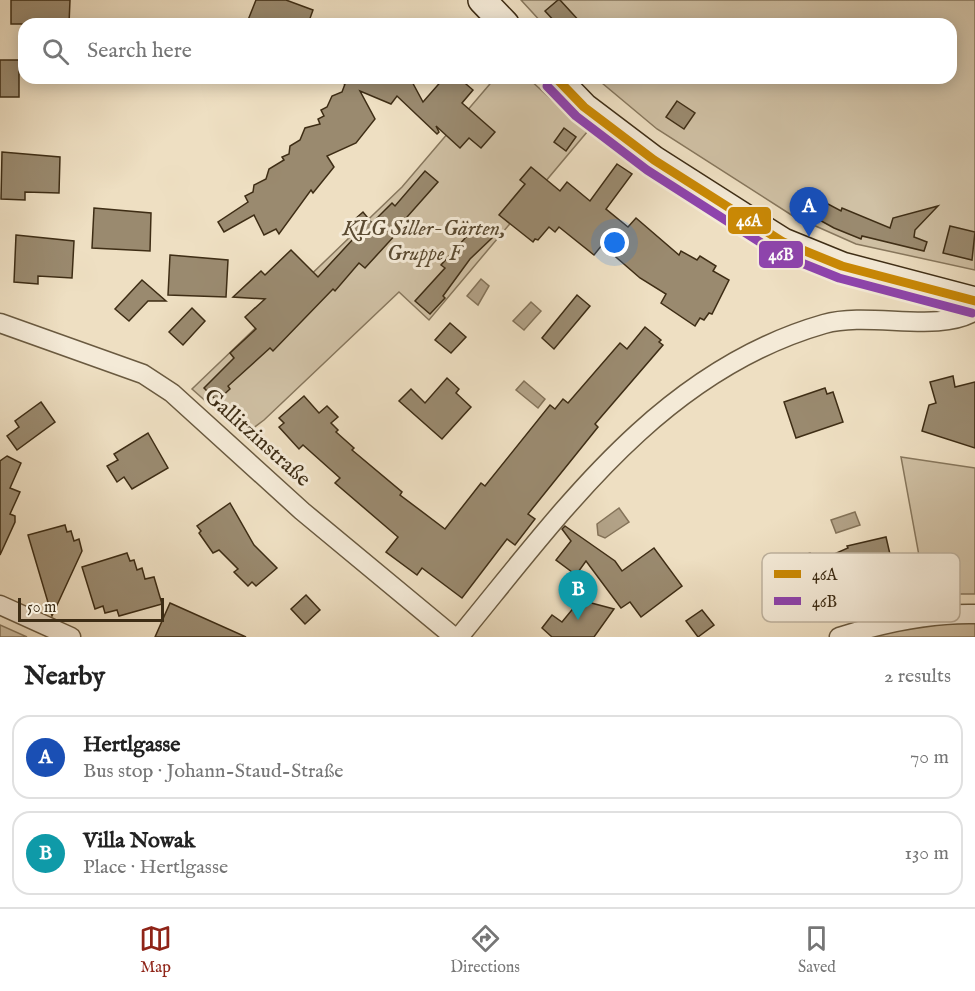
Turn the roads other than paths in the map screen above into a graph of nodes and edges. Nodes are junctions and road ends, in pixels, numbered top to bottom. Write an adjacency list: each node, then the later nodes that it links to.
1 (482, 0): 2 (street)
2 (499, 18)
3 (562, 84): 4 (street)
4 (975, 301)
5 (975, 311): 13 (street)
6 (0, 323): 12 (street, Gallitzinstraße)
7 (0, 605): 11 (street)
8 (975, 614): 9 (street)
9 (960, 615)
10 (898, 622): 14 (street)
11 (71, 637)
12 (454, 637)
13 (459, 637)
14 (839, 637)

